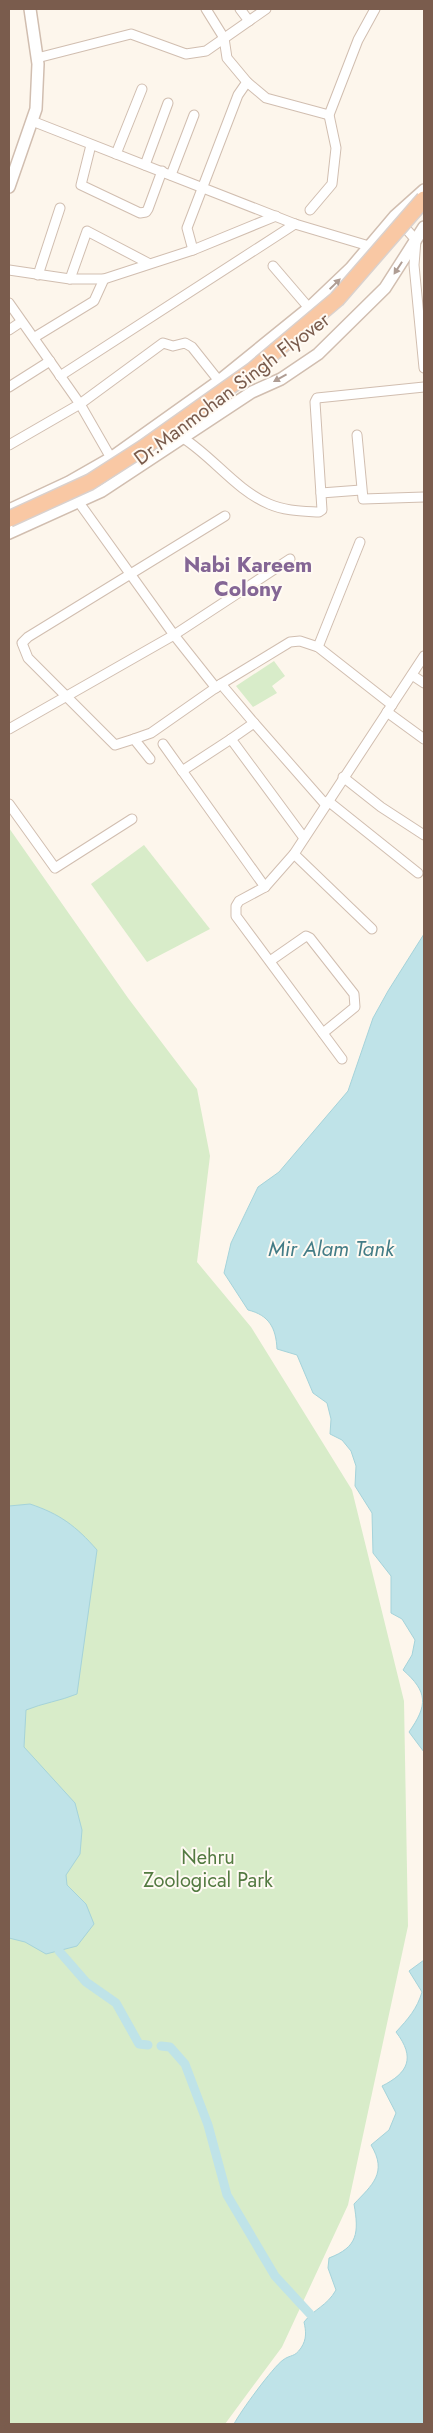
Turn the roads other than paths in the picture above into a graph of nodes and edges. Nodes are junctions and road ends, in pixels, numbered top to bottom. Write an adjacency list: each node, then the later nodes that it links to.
1 (30, 9): 8 (street)
2 (206, 9): 7 (street)
3 (240, 9): 6 (street)
4 (266, 9): 6 (street)
5 (375, 9): 13 (street)
6 (248, 21): 7 (street)
7 (224, 38): 8 (street); 9 (street)
8 (37, 58): 14 (street)
9 (247, 82): 13 (street); 20 (street)
10 (142, 90): 16 (street)
11 (168, 103): 17 (street)
12 (194, 115): 18 (street)
13 (329, 115): 24 (street)
14 (32, 121): 15 (street); 19 (street)
15 (90, 145): 16 (street); 18 (street)
16 (116, 154): 17 (street)
17 (145, 165): 18 (street)
18 (166, 173): 20 (street)
19 (9, 186)
20 (203, 187): 26 (street); 32 (street)
21 (424, 190): 27 (street)
22 (424, 199): 63 (highway, Dr.Manmohan Singh Flyover, bridge)
23 (60, 208): 36 (street)
24 (310, 210)
25 (424, 210): 64 (highway, Dr.Manmohan Singh Flyover)
26 (276, 216): 28 (street); 32 (street)
27 (395, 216): 30 (street); 31 (street)
28 (295, 224): 31 (street); 47 (street)
29 (424, 227): 30 (street)
30 (416, 240): 41 (street); 53 (street, one-way to 53)
31 (369, 246): 40 (street, one-way to 31)
32 (193, 250): 33 (street)
33 (148, 263): 37 (street); 38 (street)
34 (273, 266): 40 (street)
35 (9, 270): 36 (street)
36 (38, 275): 37 (street)
37 (70, 279): 38 (street)
38 (104, 279): 44 (street)
39 (9, 303): 42 (street)
40 (309, 308): 48 (street)
41 (421, 313): 46 (street)
42 (21, 322): 43 (street); 44 (street)
43 (9, 330)
44 (35, 337): 45 (street)
45 (50, 361): 47 (street); 49 (street)
46 (424, 368)
47 (60, 376): 51 (street)
48 (219, 381): 51 (street); 55 (street)
49 (9, 386)
50 (424, 387): 58 (street)
51 (80, 404): 54 (street); 55 (street)
52 (357, 435): 57 (street)
53 (183, 438): 58 (street); 60 (street)
54 (9, 445)
55 (111, 458): 56 (street)
56 (69, 482): 60 (street); 61 (street)
57 (361, 490): 58 (street); 59 (street)
58 (321, 493)
59 (424, 497)
60 (78, 503): 65 (street); 68 (street)
61 (9, 510)
62 (225, 516): 68 (street)
63 (9, 519)
64 (9, 527)
65 (9, 533)
66 (360, 542): 70 (street)
67 (290, 559): 69 (street)
68 (130, 574): 69 (street); 75 (street)
69 (174, 635): 74 (street); 75 (street)
70 (318, 647): 74 (street); 76 (street)
71 (424, 656): 72 (street)
72 (412, 674): 73 (street); 76 (street)
73 (424, 683)
74 (218, 686): 77 (street); 79 (street)
75 (67, 696): 78 (street); 79 (street)
76 (389, 709): 81 (street); 85 (street)
77 (254, 723): 80 (street); 86 (street)
78 (9, 728)
79 (134, 739): 83 (street)
80 (231, 739): 84 (street); 90 (street)
81 (424, 739)
82 (163, 744): 84 (street)
83 (150, 759)
84 (182, 771): 93 (street)
85 (343, 777): 86 (street); 89 (street)
86 (327, 803): 90 (street); 92 (street)
87 (9, 804): 88 (street)
88 (132, 819)
89 (424, 835)
90 (304, 838): 91 (street)
91 (294, 854): 93 (street); 94 (street)
92 (418, 873)
93 (265, 887): 95 (street)
94 (372, 928)
95 (270, 961): 96 (street); 96 (street)
96 (323, 1033): 97 (street)
97 (342, 1059)

